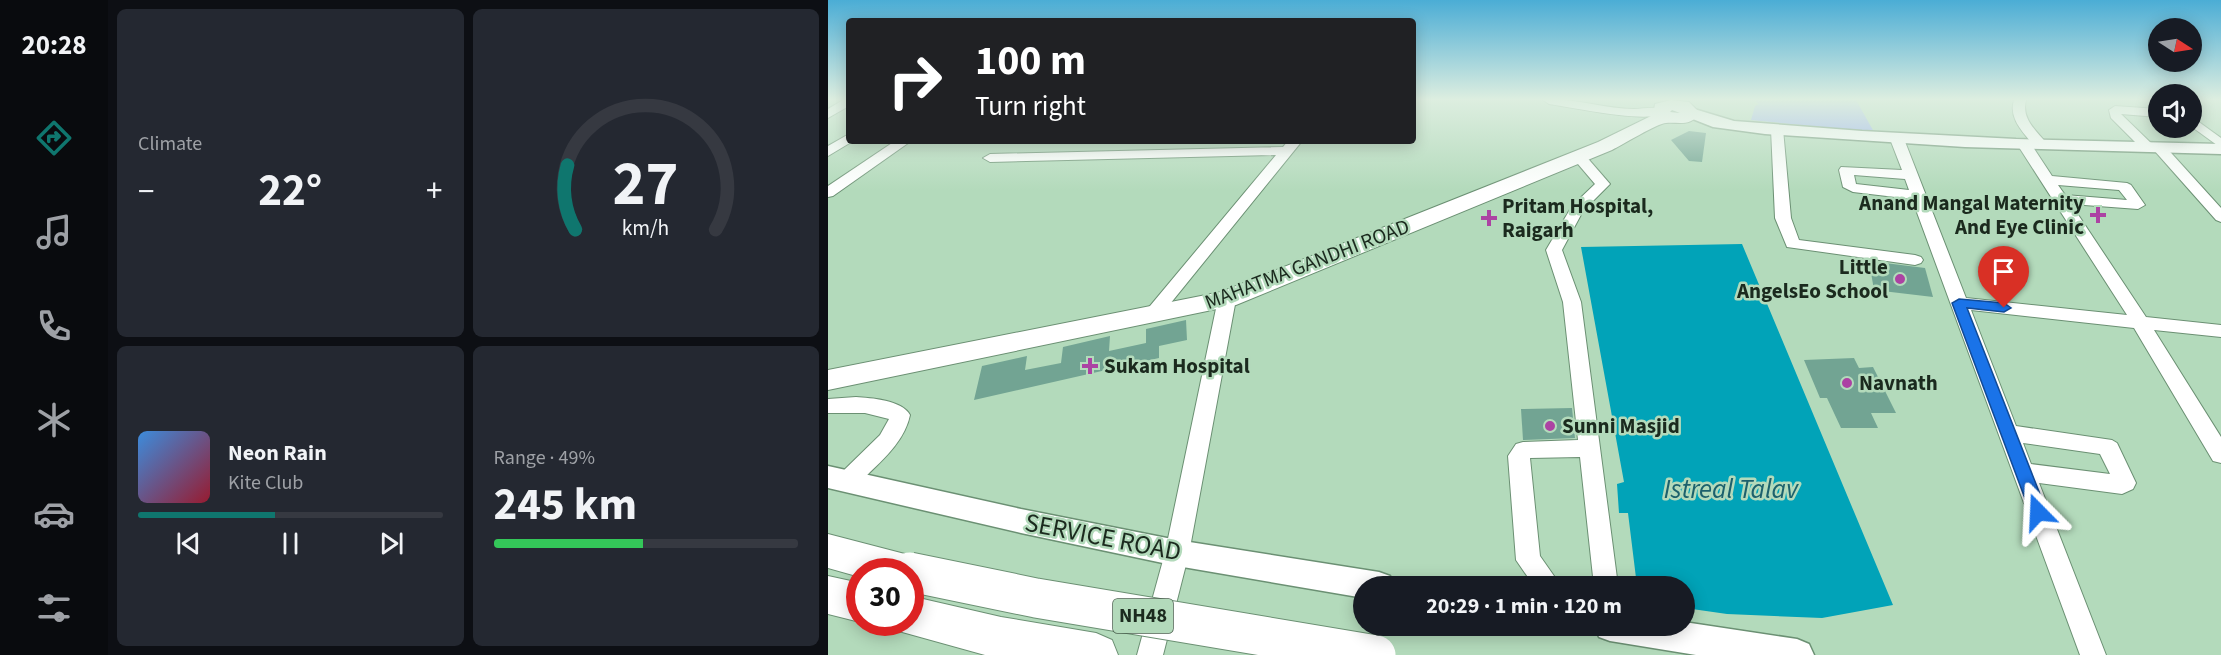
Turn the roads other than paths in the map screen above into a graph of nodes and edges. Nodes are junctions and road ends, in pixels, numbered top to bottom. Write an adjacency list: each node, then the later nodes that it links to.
1 (1632, 131): 15 (main road, MAHATMA GANDHI ROAD)
2 (1777, 131): 21 (street)
3 (1796, 131): 7 (street)
4 (2026, 131): 10 (street)
5 (2133, 131): 13 (street)
6 (2203, 131): 12 (street)
7 (1897, 139): 10 (street); 23 (street)
8 (846, 140): 14 (street)
9 (900, 144): 18 (street)
10 (2032, 144): 13 (street); 17 (street)
11 (1291, 146): 16 (street); 24 (street)
12 (2221, 146): 13 (street)
13 (2153, 147): 20 (street)
14 (828, 152)
15 (1579, 157): 22 (main road, MAHATMA GANDHI ROAD); 30 (street)
16 (990, 158)
17 (2047, 180): 19 (street); 19 (street)
18 (828, 193)
19 (2060, 199): 25 (street)
20 (2220, 215)
21 (1915, 260)
22 (1227, 299): 24 (main road, MAHATMA GANDHI ROAD); 35 (street)
23 (1959, 303): 25 (street); 29 (street)
24 (1151, 316): 27 (main road, MAHATMA GANDHI ROAD)
25 (2140, 322): 26 (street); 31 (street)
26 (2221, 331)
27 (828, 380)
28 (828, 406): 33 (street)
29 (2008, 433): 32 (street); 32 (street)
30 (1589, 448): 38 (street); 39 (street)
31 (2221, 454)
32 (2023, 472): 49 (street)
33 (838, 479): 35 (street, SERVICE ROAD)
34 (828, 551): 36 (highway, NH48)
35 (1177, 553): 40 (street, SERVICE ROAD); 46 (street)
36 (855, 558)
37 (924, 575): 47 (highway, NH48, bridge)
38 (1541, 576)
39 (1605, 576)
40 (1353, 582)
41 (828, 595): 42 (highway)
42 (846, 600)
43 (924, 619): 45 (highway, NH48)
44 (1675, 636): 48 (street)
45 (1096, 655)
46 (1150, 655)
47 (1376, 655)
48 (1797, 655)
49 (2093, 655)

